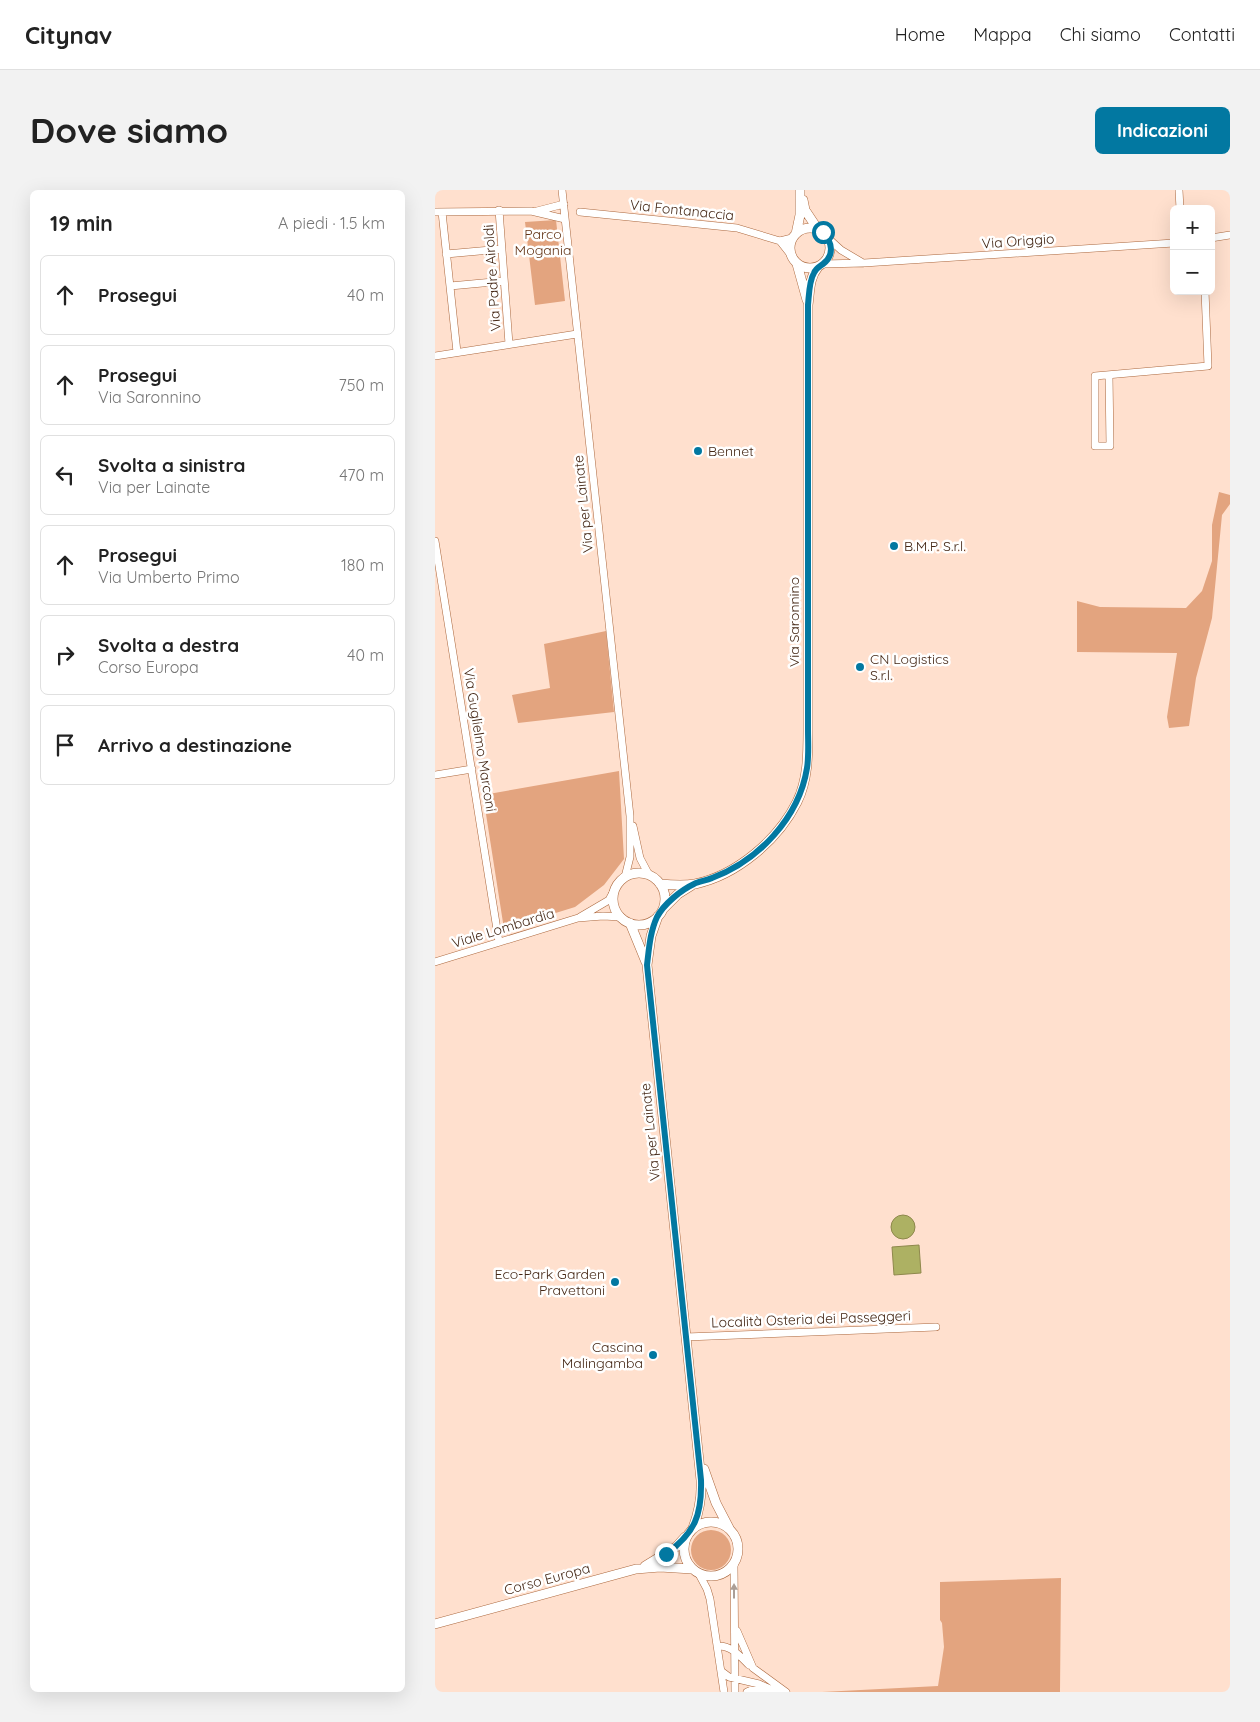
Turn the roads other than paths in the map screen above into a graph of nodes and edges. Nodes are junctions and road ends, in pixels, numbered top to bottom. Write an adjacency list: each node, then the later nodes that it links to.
1 (562, 190): 4 (street, Via per Lainate)
2 (800, 190): 11 (main road); 13 (main road)
3 (1179, 190): 5 (street)
4 (564, 204): 7 (street); 10 (street, Via per Lainate)
5 (1180, 205)
6 (499, 210): 7 (street); 8 (street); 18 (street, Via Padre Airoldi)
7 (536, 211): 10 (street)
8 (439, 212): 19 (street)
9 (580, 212): 16 (street, Via Fontanaccia)
10 (565, 219): 28 (street, Via per Lainate)
11 (817, 228): 13 (main road); 15 (main road)
12 (1230, 235): 14 (street)
13 (794, 236): 16 (street); 20 (main road)
14 (1215, 237)
15 (829, 239): 21 (street); 23 (main road)
16 (780, 241): 20 (street)
17 (1170, 243): 21 (street, Via Origgio)
18 (502, 249): 19 (street); 24 (street, Via Padre Airoldi)
19 (446, 254): 25 (street)
20 (791, 255): 22 (main road)
21 (864, 263): 23 (street, Via Origgio)
22 (797, 264): 23 (main road); 27 (main road, Via Saronnino)
23 (820, 266): 27 (main road, Via Saronnino)
24 (504, 281): 25 (street); 29 (street, Via Padre Airoldi)
25 (450, 286): 30 (street)
26 (1205, 295): 32 (street)
27 (808, 305): 42 (main road, Via Saronnino)
28 (577, 334): 29 (street); 38 (street, Via per Lainate)
29 (509, 344): 30 (street)
30 (457, 352): 31 (street)
31 (435, 356)
32 (1109, 375): 32 (street)
33 (435, 541): 34 (street, Via Guglielmo Marconi)
34 (444, 599): 35 (street); 36 (street, Via Guglielmo Marconi)
35 (435, 601)
36 (472, 769): 37 (street); 48 (street, Via Guglielmo Marconi)
37 (435, 775)
38 (630, 816): 39 (street, Via per Lainate); 40 (street, Via per Lainate)
39 (649, 875): 40 (main road); 41 (main road)
40 (625, 877): 43 (main road)
41 (660, 884): 42 (main road, Via Saronnino); 44 (main road)
42 (694, 884): 44 (main road, Via Saronnino)
43 (616, 887): 45 (main road); 46 (street, Viale Lombardia)
44 (660, 914): 47 (main road); 50 (main road, Via per Lainate)
45 (621, 917): 46 (street, Viale Lombardia); 47 (main road)
46 (578, 918): 48 (street, Viale Lombardia)
47 (630, 923): 50 (main road, Via per Lainate)
48 (499, 942): 49 (street, Viale Lombardia)
49 (435, 962)
50 (647, 965): 52 (main road, Via per Lainate)
51 (936, 1327): 52 (street, Località Osteria dei Passeggeri)
52 (686, 1337): 53 (main road, Via per Lainate)
53 (699, 1455): 54 (main road); 55 (main road)
54 (729, 1529): 55 (main road); 56 (main road)
55 (690, 1532): 57 (main road, Corso Europa); 58 (main road)
56 (734, 1564): 58 (main road); 59 (street, one-way to 56)
57 (636, 1569): 58 (main road, Corso Europa); 60 (main road, Corso Europa)
58 (695, 1572): 61 (street)
59 (735, 1624): 62 (street); 63 (street)
60 (435, 1625)
61 (717, 1646): 62 (street); 64 (street)
62 (735, 1652): 63 (street); 65 (street)
63 (753, 1668): 70 (street)
64 (721, 1671): 65 (street); 67 (street)
65 (735, 1677): 66 (street); 68 (street)
66 (775, 1691): 69 (street)
67 (724, 1692)
68 (735, 1692)
69 (747, 1692)
70 (786, 1692)

